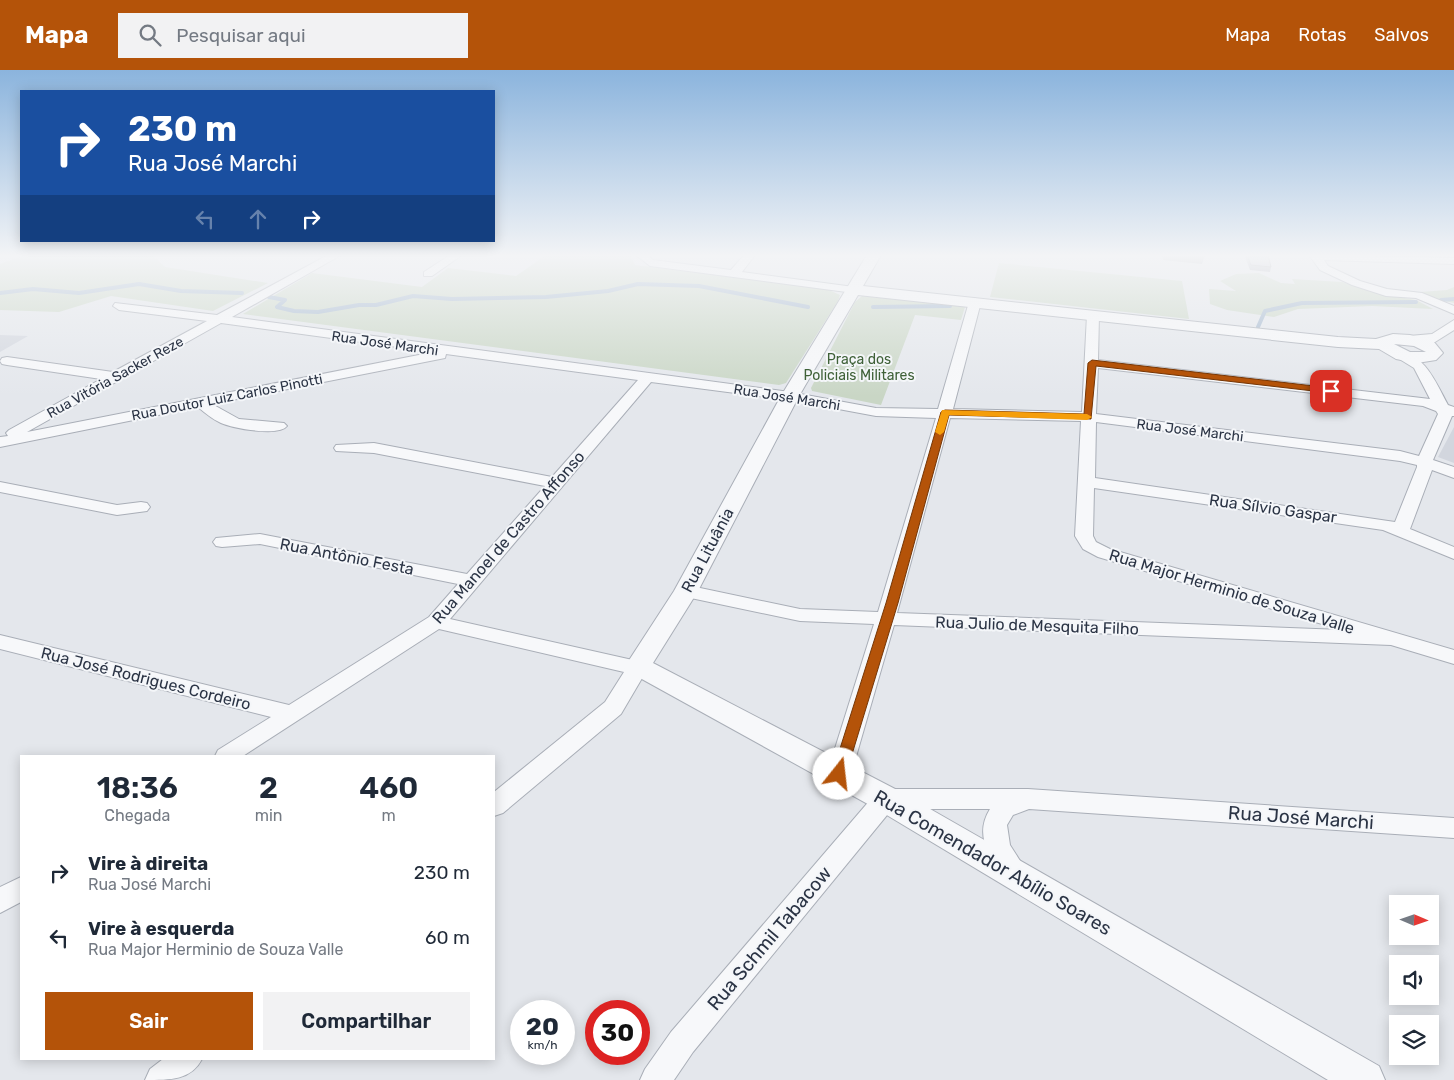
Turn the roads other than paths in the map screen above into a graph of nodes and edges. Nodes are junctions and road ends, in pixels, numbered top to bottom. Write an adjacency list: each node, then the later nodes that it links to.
1 (251, 302): 9 (street, Rua Vitória Sacker Reze)
2 (847, 302): 18 (street, Rua Lituânia)
3 (975, 302): 21 (street)
4 (976, 302): 8 (street)
5 (1435, 302): 7 (street)
6 (119, 306): 9 (street, Rua José Marchi)
7 (1454, 310)
8 (1093, 315): 11 (street); 15 (street, Rua Major Herminio de Souza Valle)
9 (219, 320): 12 (street, Rua José Marchi); 16 (street, Rua Vitória Sacker Reze)
10 (1454, 324): 13 (street)
11 (1391, 347): 13 (street); 13 (street)
12 (453, 352): 17 (street, Rua José Marchi); 19 (street, Rua Doutor Luiz Carlos Pinotti)
13 (1434, 354): 20 (street)
14 (7, 362): 16 (street)
15 (1092, 363): 20 (street); 22 (street, Rua Major Herminio de Souza Valle)
16 (116, 377): 24 (street, Rua Vitória Sacker Reze)
17 (647, 378): 18 (street, Rua José Marchi); 29 (street, Rua Manoel de Castro Affonso)
18 (790, 396): 21 (street, Rua José Marchi); 36 (street, Rua Lituânia)
19 (200, 402): 23 (street); 24 (street, Rua Doutor Luiz Carlos Pinotti)
20 (1448, 410): 26 (street)
21 (945, 412): 22 (street, Rua José Marchi); 38 (street)
22 (1088, 417): 26 (street, Rua José Marchi); 28 (street, Rua Major Herminio de Souza Valle)
23 (279, 426)
24 (0, 442)
25 (342, 448): 29 (street)
26 (1424, 462): 27 (street, Rua José Marchi); 32 (street)
27 (1454, 473)
28 (1086, 482): 32 (street, Rua Sílvio Gaspar); 37 (street, Rua Major Herminio de Souza Valle)
29 (556, 483): 35 (street, Rua Manoel de Castro Affonso)
30 (0, 487): 31 (street)
31 (141, 506)
32 (1401, 530): 34 (street, Rua Sílvio Gaspar)
33 (222, 542): 35 (street, Rua Antônio Festa)
34 (1454, 554)
35 (472, 581): 39 (street, Rua Manoel de Castro Affonso)
36 (686, 591): 38 (street, Rua Julio de Mesquita Filho); 44 (street, Rua Lituânia)
37 (1297, 611): 40 (street); 41 (street, Rua Major Herminio de Souza Valle)
38 (887, 619): 40 (street, Rua Julio de Mesquita Filho); 47 (street)
39 (436, 622): 44 (street, Rua Comendador Abílio Soares); 45 (street, Rua Manoel de Castro Affonso)
40 (1307, 636): 41 (street, Rua Julio de Mesquita Filho)
41 (1390, 639): 43 (street, Rua Major Herminio de Souza Valle)
42 (0, 642): 45 (street, Rua José Rodrigues Cordeiro)
43 (1454, 657)
44 (637, 668): 47 (street, Rua Comendador Abílio Soares); 50 (street, Rua Lituânia)
45 (292, 714): 46 (street, Rua Manoel de Castro Affonso)
46 (228, 755)
47 (839, 774): 48 (street, Rua Comendador Abílio Soares)
48 (886, 799): 49 (street, Rua José Marchi); 52 (street, Rua Comendador Abílio Soares); 57 (street, Rua Schmil Tabacow)
49 (1028, 799): 51 (street, Rua José Marchi); 52 (street, Rua José Marchi)
50 (495, 805)
51 (1454, 828)
52 (1015, 873): 58 (street, Rua Comendador Abílio Soares)
53 (20, 889): 54 (street)
54 (0, 902)
55 (186, 1060): 56 (street)
56 (161, 1080)
57 (656, 1080)
58 (1364, 1080)

